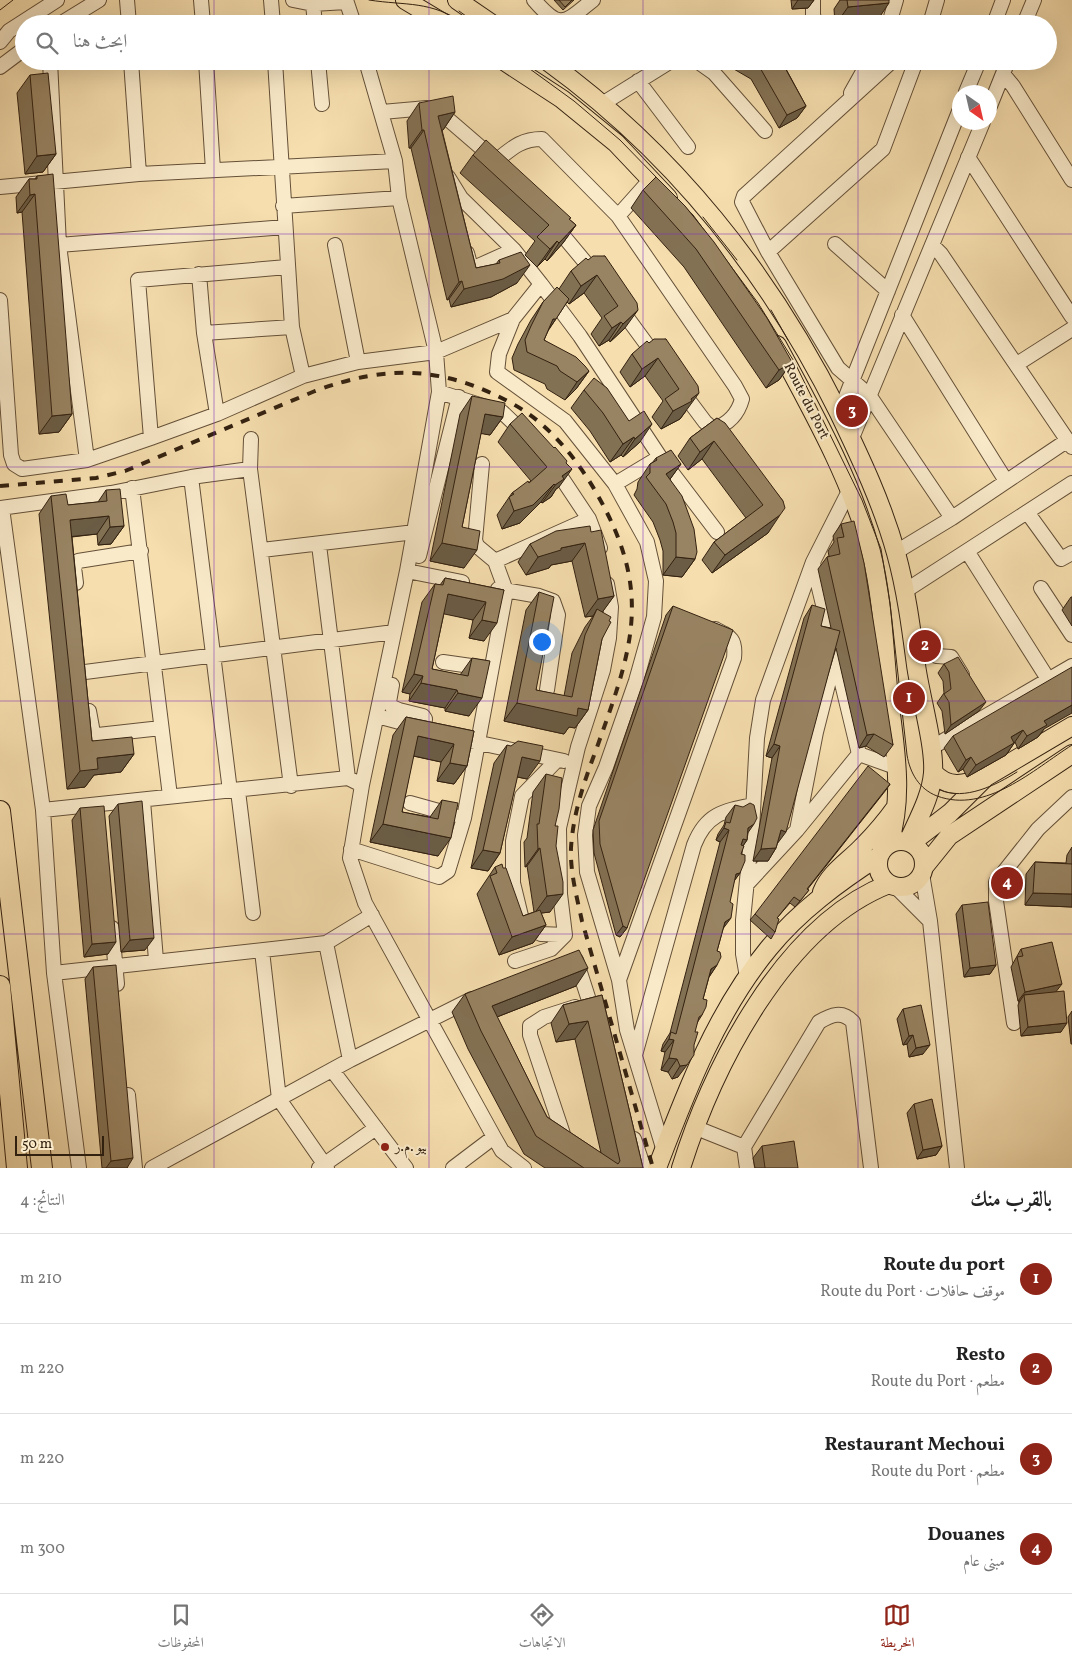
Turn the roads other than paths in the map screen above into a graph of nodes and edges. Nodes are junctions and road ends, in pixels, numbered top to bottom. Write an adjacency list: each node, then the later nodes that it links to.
1 (57, 0): 18 (street)
2 (100, 0): 19 (street)
3 (127, 0): 20 (street)
4 (201, 0): 21 (street)
5 (271, 0): 22 (street)
6 (293, 0): 17 (street)
7 (405, 0): 25 (main road)
8 (457, 0): 26 (main road)
9 (534, 0): 27 (street)
10 (593, 0): 28 (street)
11 (813, 0): 29 (street)
12 (896, 0): 30 (street)
13 (936, 0): 31 (street)
14 (1003, 0): 32 (street)
15 (1034, 0): 33 (street)
16 (346, 1): 17 (street); 24 (street)
17 (313, 4): 23 (street)
18 (33, 15)
19 (75, 15)
20 (128, 15)
21 (202, 15)
22 (272, 15)
23 (314, 15)
24 (351, 15)
25 (430, 15)
26 (479, 15)
27 (547, 15)
28 (575, 15)
29 (813, 15)
30 (892, 15)
31 (932, 15)
32 (997, 15)
33 (1028, 15)
34 (15, 27): 35 (street)
35 (0, 42)
36 (15, 56): 37 (street)
37 (0, 67)
38 (50, 70): 73 (street)
39 (132, 70): 70 (street)
40 (207, 70): 68 (street)
41 (276, 70): 67 (street)
42 (319, 70): 57 (street)
43 (369, 70): 60 (street)
44 (518, 70): 72 (main road)
45 (559, 70): 58 (main road, Route du Port)
46 (656, 70): 54 (street)
47 (710, 70): 63 (street)
48 (864, 70): 59 (street)
49 (882, 70): 59 (street)
50 (913, 70): 89 (street)
51 (975, 70): 55 (street)
52 (1005, 70): 56 (street)
53 (1007, 70): 69 (street)
54 (638, 81): 58 (street); 64 (street)
55 (969, 85)
56 (997, 89)
57 (322, 104)
58 (602, 104): 113 (main road, Route du Port)
59 (845, 104): 89 (street)
60 (382, 112): 66 (street); 79 (street)
61 (952, 129): 94 (street)
62 (980, 130): 65 (street)
63 (765, 131)
64 (688, 147)
65 (968, 157): 87 (street); 98 (street)
66 (395, 160): 67 (street); 75 (street)
67 (283, 165): 68 (street); 77 (street)
68 (213, 170): 70 (street)
69 (1070, 173)
70 (139, 174): 73 (street)
71 (448, 177): 76 (street)
72 (651, 179): 78 (main road); 79 (street)
73 (56, 182): 74 (street); 85 (street)
74 (0, 187)
75 (399, 198): 77 (street); 104 (street)
76 (461, 198): 81 (street); 88 (street)
77 (283, 206): 82 (street)
78 (682, 214)
79 (618, 216): 95 (street)
80 (548, 218): 93 (street)
81 (464, 224)
82 (285, 228): 85 (street); 90 (street)
83 (466, 241): 88 (street)
84 (835, 244): 94 (street)
85 (59, 245): 121 (street)
86 (335, 245): 105 (street)
87 (932, 245): 97 (street); 106 (street)
88 (514, 250): 92 (street)
89 (768, 252): 108 (street)
90 (287, 267): 91 (street); 100 (street)
91 (199, 274): 103 (street); 114 (street)
92 (541, 284): 99 (street); 120 (street)
93 (602, 284)
94 (888, 291): 108 (street)
95 (614, 299)
96 (0, 300): 121 (street)
97 (902, 316): 110 (street); 125 (street)
98 (1072, 317)
99 (513, 319): 104 (street); 127 (street)
100 (292, 327): 103 (street); 107 (street)
101 (768, 327): 129 (main road, Route du Port)
102 (1072, 330): 106 (street)
103 (204, 332): 112 (street)
104 (436, 352): 105 (street); 109 (street)
105 (358, 362): 107 (street)
106 (1017, 364): 118 (street)
107 (303, 376): 112 (street)
108 (853, 381): 110 (street); 113 (street)
109 (439, 392): 111 (street); 134 (street)
110 (869, 395): 115 (street); 132 (street)
111 (459, 397): 117 (street); 144 (street)
112 (217, 414): 114 (street)
113 (839, 414): 115 (main road, Route du Port)
114 (151, 438): 121 (street)
115 (852, 438): 140 (main road, Route du Port)
116 (251, 439): 123 (street)
117 (534, 443)
118 (1070, 443): 125 (street)
119 (547, 456): 133 (street)
120 (660, 457): 127 (street); 135 (street)
121 (87, 460)
122 (482, 464): 142 (street)
123 (250, 469): 124 (street); 137 (street)
124 (191, 477): 128 (street); 157 (street)
125 (1006, 481): 132 (street)
126 (1072, 483): 131 (street)
127 (615, 484): 149 (street)
128 (132, 488): 130 (street); 138 (street)
129 (849, 491): 143 (street); 176 (main road, Route du Port)
130 (1, 508): 189 (street)
131 (1027, 512): 139 (street); 141 (street)
132 (952, 518): 140 (street)
133 (589, 519): 142 (street); 175 (street)
134 (415, 532): 136 (street); 144 (street)
135 (717, 532)
136 (319, 545): 137 (street); 154 (street)
137 (262, 550): 155 (street)
138 (141, 551): 148 (street); 159 (street)
139 (967, 551): 147 (street); 163 (street)
140 (896, 552): 147 (main road, Route du Port)
141 (1072, 553)
142 (495, 561): 146 (street)
143 (813, 562): 158 (street); 187 (street)
144 (411, 572): 146 (street); 152 (street); 166 (street)
145 (1041, 588): 153 (street)
146 (506, 591): 162 (street); 164 (street)
147 (905, 591): 156 (main road, Route du Port)
148 (77, 595)
149 (655, 602): 150 (street); 214 (street)
150 (672, 610)
151 (705, 625): 214 (street)
152 (394, 632): 154 (street); 166 (street)
153 (1072, 636)
154 (331, 641): 155 (street); 179 (street)
155 (273, 648): 157 (street); 181 (street)
156 (914, 648): 165 (street); 171 (main road, Route du Port)
157 (214, 654): 159 (street); 182 (street)
158 (836, 654): 172 (street); 192 (street)
159 (154, 662): 168 (street); 168 (street)
160 (443, 662): 162 (street)
161 (1072, 666): 163 (street)
162 (493, 670): 170 (street)
163 (1048, 679): 171 (street)
164 (547, 690)
165 (972, 690)
166 (377, 716): 180 (street)
167 (1072, 726): 178 (main road)
168 (161, 728): 183 (street)
169 (460, 739): 170 (street)
170 (478, 744): 174 (street); 191 (street)
171 (931, 748): 177 (main road, Route du Port)
172 (859, 754): 176 (street); 192 (street)
173 (1072, 754): 197 (main road)
174 (557, 760): 175 (street); 205 (street)
175 (574, 763): 205 (street)
176 (898, 768): 188 (main road, Route du Port)
177 (933, 772): 178 (main road); 193 (main road, Route du Port)
178 (986, 777): 193 (main road)
179 (348, 778): 180 (street); 181 (street)
180 (362, 785): 195 (street)
181 (291, 786): 182 (street)
182 (234, 791): 183 (street); 201 (street)
183 (170, 796): 185 (street)
184 (1072, 797): 220 (street)
185 (143, 801): 189 (street); 208 (street)
186 (410, 803): 191 (street)
187 (754, 805): 198 (street); 222 (street)
188 (898, 805): 194 (main road); 196 (main road, Route du Port)
189 (43, 810): 212 (street)
190 (0, 811): 236 (highway)
191 (464, 818): 195 (street)
192 (797, 830): 198 (street)
193 (910, 843): 196 (main road); 197 (main road)
194 (861, 848): 196 (main road); 200 (main road)
195 (351, 849): 202 (street)
196 (884, 850): 199 (main road); 200 (main road)
197 (923, 870): 199 (main road); 204 (street)
198 (747, 884): 213 (street)
199 (892, 885): 204 (street); 228 (main road)
200 (820, 899): 213 (main road)
201 (253, 913)
202 (372, 915): 206 (street); 219 (street)
203 (111, 918): 211 (street)
204 (930, 921): 248 (street)
205 (565, 935): 209 (street)
206 (326, 943): 207 (street); 223 (street)
207 (262, 951): 208 (street); 226 (street)
208 (156, 960): 211 (street)
209 (515, 961)
210 (559, 964): 218 (street)
211 (115, 965): 212 (street); 216 (street)
212 (54, 973): 237 (street)
213 (747, 977): 233 (main road)
214 (619, 980): 222 (street)
215 (0, 986): 235 (highway)
216 (118, 994)
217 (482, 995): 219 (street)
218 (590, 1002): 221 (street); 230 (street)
219 (430, 1019): 223 (street); 231 (street)
220 (1014, 1023)
221 (599, 1030)
222 (634, 1056): 233 (street)
223 (350, 1060): 224 (street)
224 (332, 1070): 226 (street); 229 (street)
225 (126, 1081): 238 (street)
226 (279, 1099): 234 (street); 239 (street)
227 (629, 1122): 243 (street)
228 (694, 1127): 232 (street); 245 (main road)
229 (376, 1128): 234 (street); 240 (street)
230 (563, 1134)
231 (494, 1137): 241 (street); 242 (street)
232 (744, 1147): 246 (street); 247 (street)
233 (664, 1151): 244 (main road)
234 (323, 1167)
235 (17, 1168)
236 (42, 1168)
237 (79, 1168)
238 (135, 1168)
239 (152, 1168)
240 (406, 1168)
241 (453, 1168)
242 (524, 1168)
243 (644, 1168)
244 (657, 1168)
245 (681, 1168)
246 (747, 1168)
247 (871, 1168)
248 (957, 1168)

